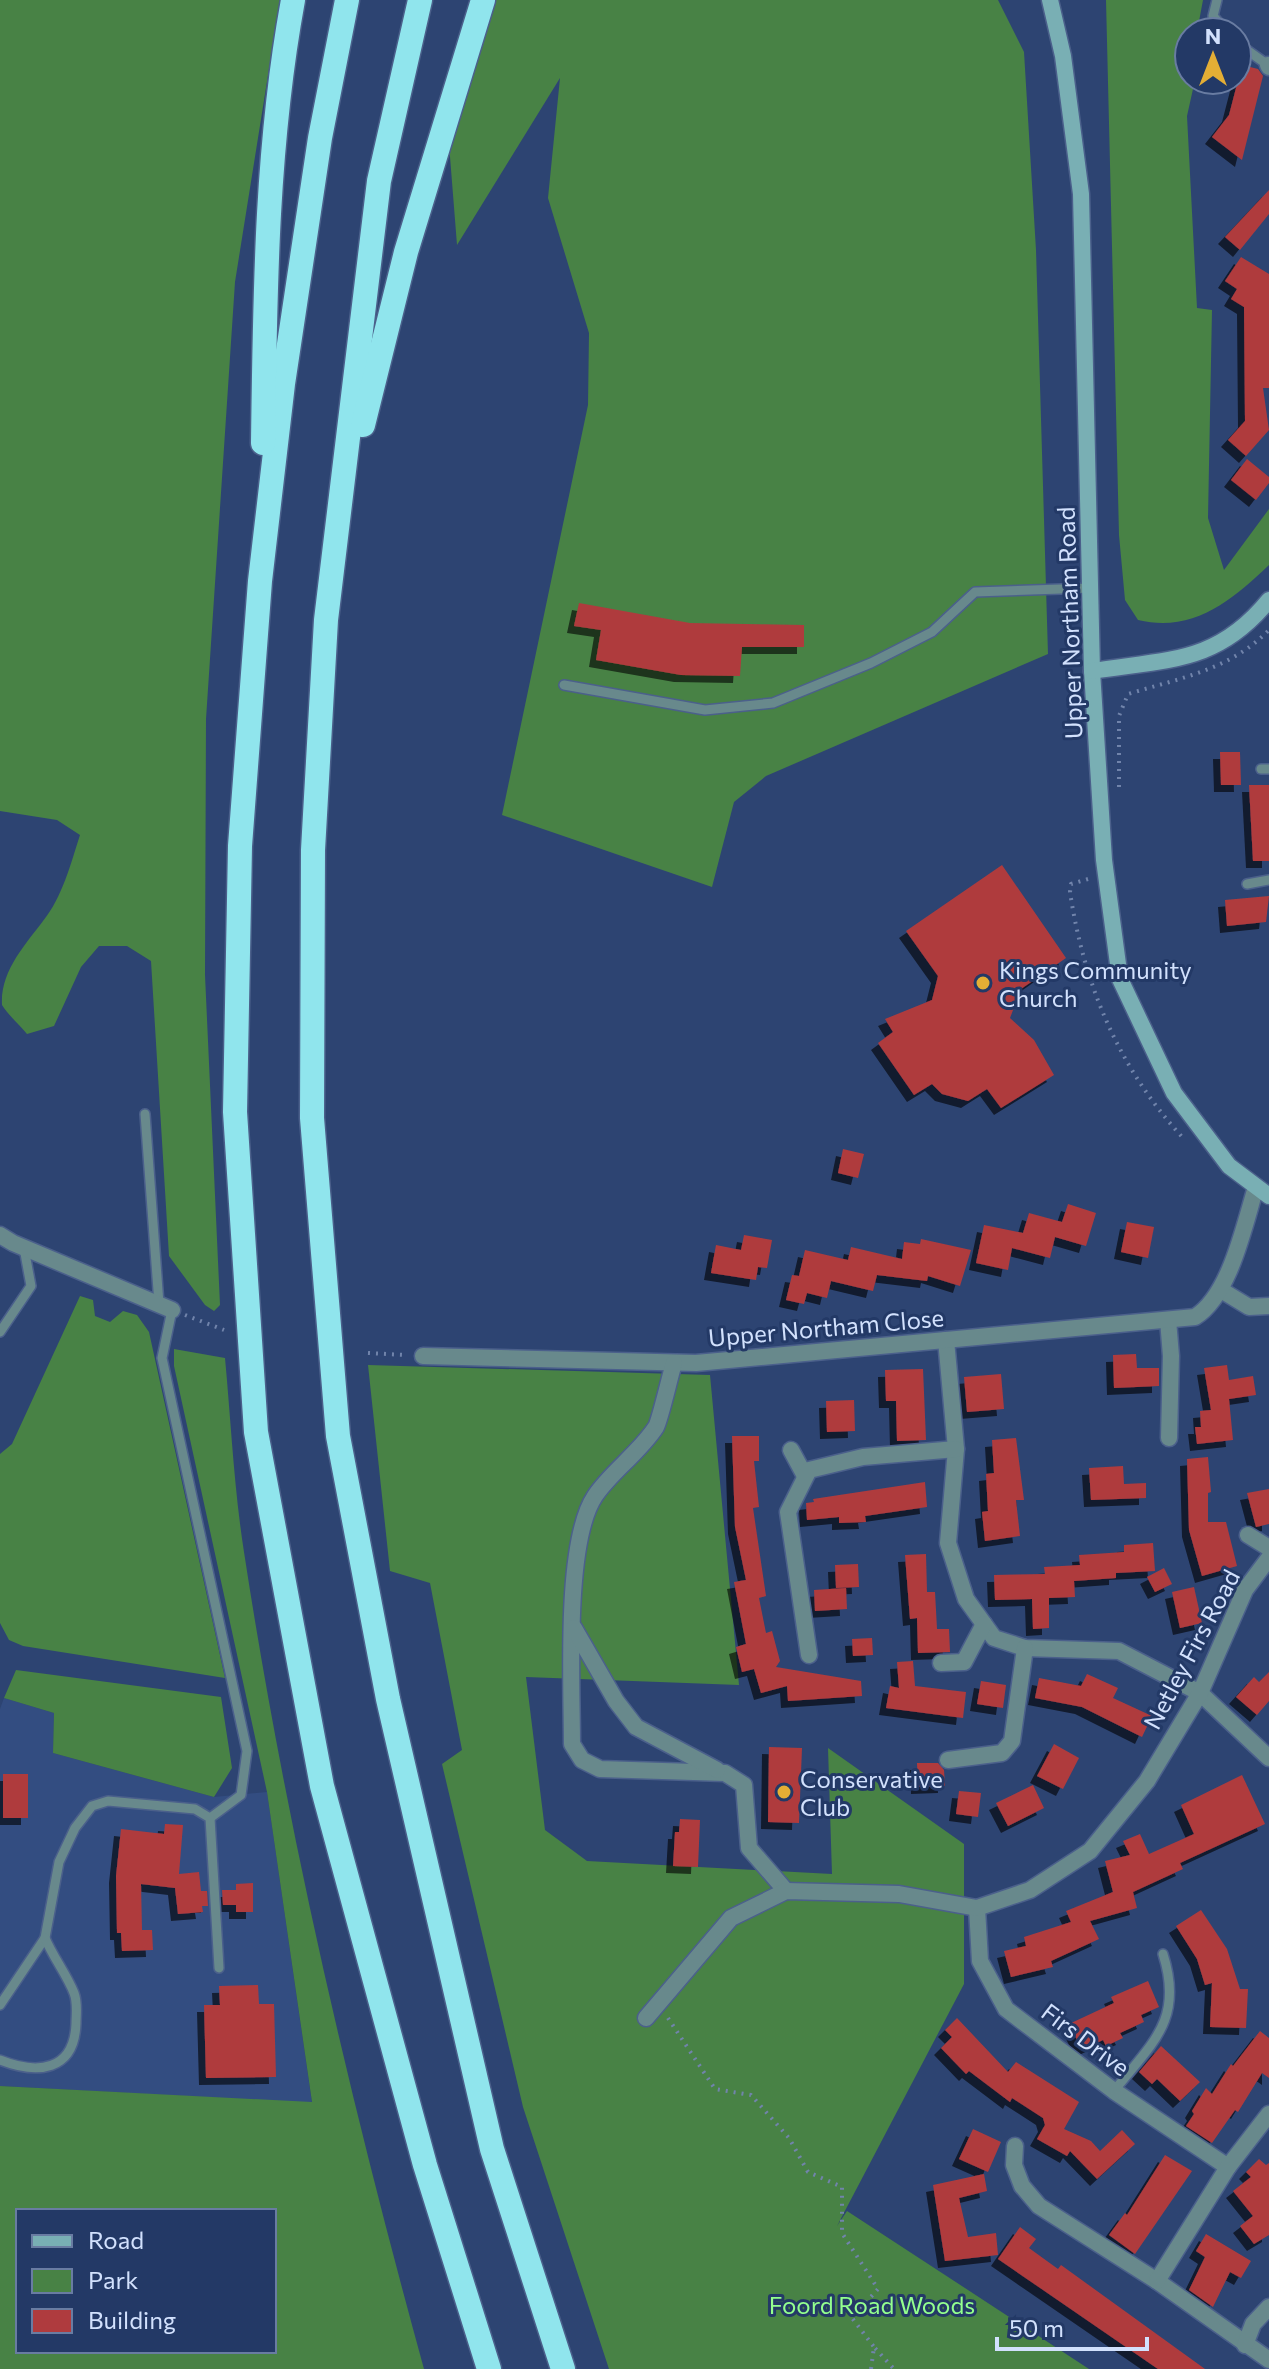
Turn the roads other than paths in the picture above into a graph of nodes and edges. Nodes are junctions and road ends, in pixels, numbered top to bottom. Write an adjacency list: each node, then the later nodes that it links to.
1 (293, 0): 7 (highway)
2 (347, 0): 7 (highway)
3 (420, 0): 6 (highway)
4 (483, 0): 6 (highway)
5 (1050, 0): 8 (main road, Upper Northam Road)
6 (338, 525): 60 (highway)
7 (260, 581): 59 (highway)
8 (1091, 588): 10 (main road, Upper Northam Road); 11 (lane)
9 (1269, 600): 10 (main road)
10 (1092, 671): 15 (main road, Upper Northam Road)
11 (564, 685)
12 (1269, 880): 13 (lane)
13 (1247, 884)
14 (145, 1114): 20 (lane)
15 (1263, 1192): 18 (street, Upper Northam Close)
16 (0, 1235): 17 (street)
17 (24, 1248): 20 (street); 22 (lane)
18 (1221, 1290): 19 (street); 21 (street, Upper Northam Close)
19 (1269, 1306)
20 (165, 1307): 42 (lane)
21 (1168, 1320): 23 (street, Upper Northam Close); 26 (street)
22 (0, 1332)
23 (946, 1340): 25 (street, Upper Northam Close); 27 (street)
24 (423, 1356): 25 (street, Upper Northam Close)
25 (674, 1363): 34 (street)
26 (1169, 1438)
27 (956, 1449): 29 (street); 33 (street)
28 (791, 1450): 29 (street)
29 (805, 1476): 36 (street)
30 (1248, 1535): 31 (street)
31 (1269, 1548)
32 (1269, 1558): 38 (street, Netley Firs Road)
33 (984, 1624): 35 (street); 37 (street)
34 (573, 1626): 41 (street); 41 (street)
35 (1025, 1648): 38 (street); 40 (street)
36 (809, 1655)
37 (941, 1663)
38 (1200, 1693): 39 (street); 44 (street, Netley Firs Road)
39 (1269, 1758)
40 (948, 1760)
41 (725, 1773): 43 (street)
42 (210, 1818): 45 (lane); 47 (lane)
43 (786, 1891): 44 (street, Netley Firs Road); 49 (street, Netley Firs Road)
44 (977, 1908): 51 (street, Firs Drive)
45 (45, 1938): 48 (lane); 50 (lane)
46 (1163, 1954): 51 (lane)
47 (219, 1968)
48 (0, 2005)
49 (646, 2018)
50 (0, 2060)
51 (1114, 2091): 54 (street, Firs Drive)
52 (1269, 2114): 54 (street)
53 (1015, 2146): 55 (street)
54 (1228, 2167): 55 (street)
55 (1157, 2281): 57 (street)
56 (1269, 2307): 57 (street)
57 (1245, 2345): 58 (street)
58 (1269, 2360)
59 (489, 2369)
60 (563, 2369)

